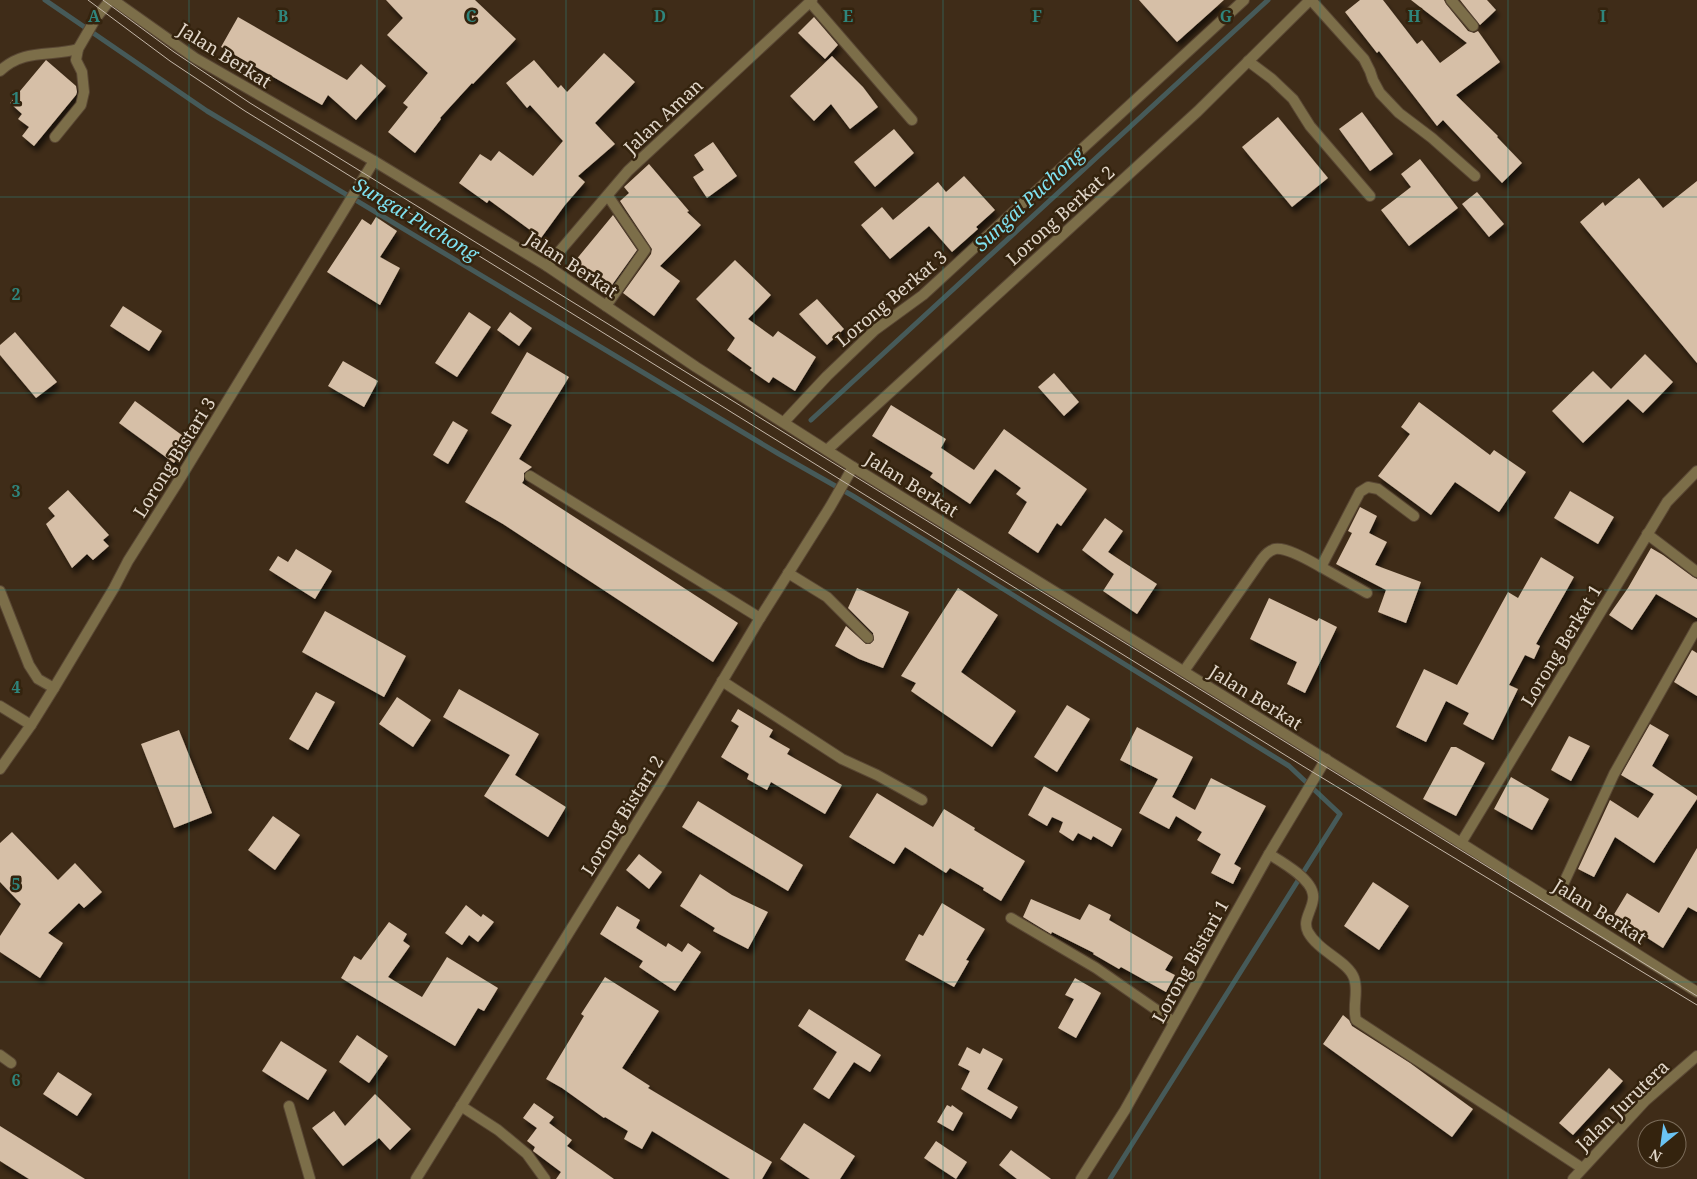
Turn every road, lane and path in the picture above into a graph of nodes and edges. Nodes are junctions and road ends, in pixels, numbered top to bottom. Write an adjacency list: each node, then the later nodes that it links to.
1 (111, 0): 7 (street); 12 (street, Jalan Berkat)
2 (1244, 0): 18 (street, Lorong Berkat 3)
3 (1311, 0): 8 (street, Lorong Berkat 2); 13 (street)
4 (1451, 0): 6 (street)
5 (811, 1): 10 (street); 14 (street, Jalan Aman)
6 (1473, 26)
7 (81, 45): 9 (street); 11 (street)
8 (1248, 61): 15 (street); 19 (street, Lorong Berkat 2)
9 (0, 71)
10 (912, 120)
11 (55, 137)
12 (374, 161): 16 (street, Jalan Berkat); 35 (street, Lorong Bistari 3)
13 (1474, 176)
14 (608, 196): 16 (street, Jalan Aman); 17 (street)
15 (1370, 196)
16 (547, 266): 17 (street, Jalan Berkat)
17 (606, 306): 18 (street, Jalan Berkat)
18 (784, 422): 19 (street, Jalan Berkat)
19 (827, 450): 20 (street, Jalan Berkat)
20 (853, 467): 27 (street, Lorong Bistari 2); 33 (street, Jalan Berkat)
21 (1697, 471): 24 (street, Lorong Berkat 1)
22 (530, 476): 30 (street)
23 (1414, 516): 25 (street)
24 (1647, 534): 26 (street); 41 (street, Lorong Berkat 1)
25 (1321, 567): 29 (street); 33 (street)
26 (1697, 572)
27 (788, 573): 30 (street, Lorong Bistari 2); 32 (street)
28 (0, 591): 35 (street)
29 (1367, 593)
30 (760, 618): 34 (street, Lorong Bistari 2)
31 (1697, 627): 43 (street)
32 (868, 638)
33 (1184, 671): 38 (street, Jalan Berkat)
34 (722, 681): 40 (street); 51 (street, Lorong Bistari 2)
35 (54, 688): 37 (street, Lorong Bistari 3)
36 (0, 706): 37 (street)
37 (31, 725): 39 (street, Lorong Bistari 3)
38 (1326, 759): 41 (street, Jalan Berkat); 42 (street, Lorong Bistari 1)
39 (0, 769)
40 (922, 800)
41 (1461, 842): 43 (street, Jalan Berkat)
42 (1269, 854): 46 (street, Lorong Bistari 1); 52 (street)
43 (1555, 902): 45 (street, Jalan Berkat)
44 (1011, 918): 46 (street)
45 (1697, 992)
46 (1174, 1022): 56 (street, Lorong Bistari 1)
47 (0, 1055): 49 (street)
48 (1697, 1056): 52 (street, Jalan Jurutera)
49 (10, 1062)
50 (289, 1106): 53 (street)
51 (461, 1106): 54 (street, Lorong Bistari 2); 55 (street)
52 (1582, 1168): 57 (street, Jalan Jurutera)
53 (310, 1179)
54 (416, 1179)
55 (546, 1179)
56 (1081, 1179)
57 (1572, 1179)

